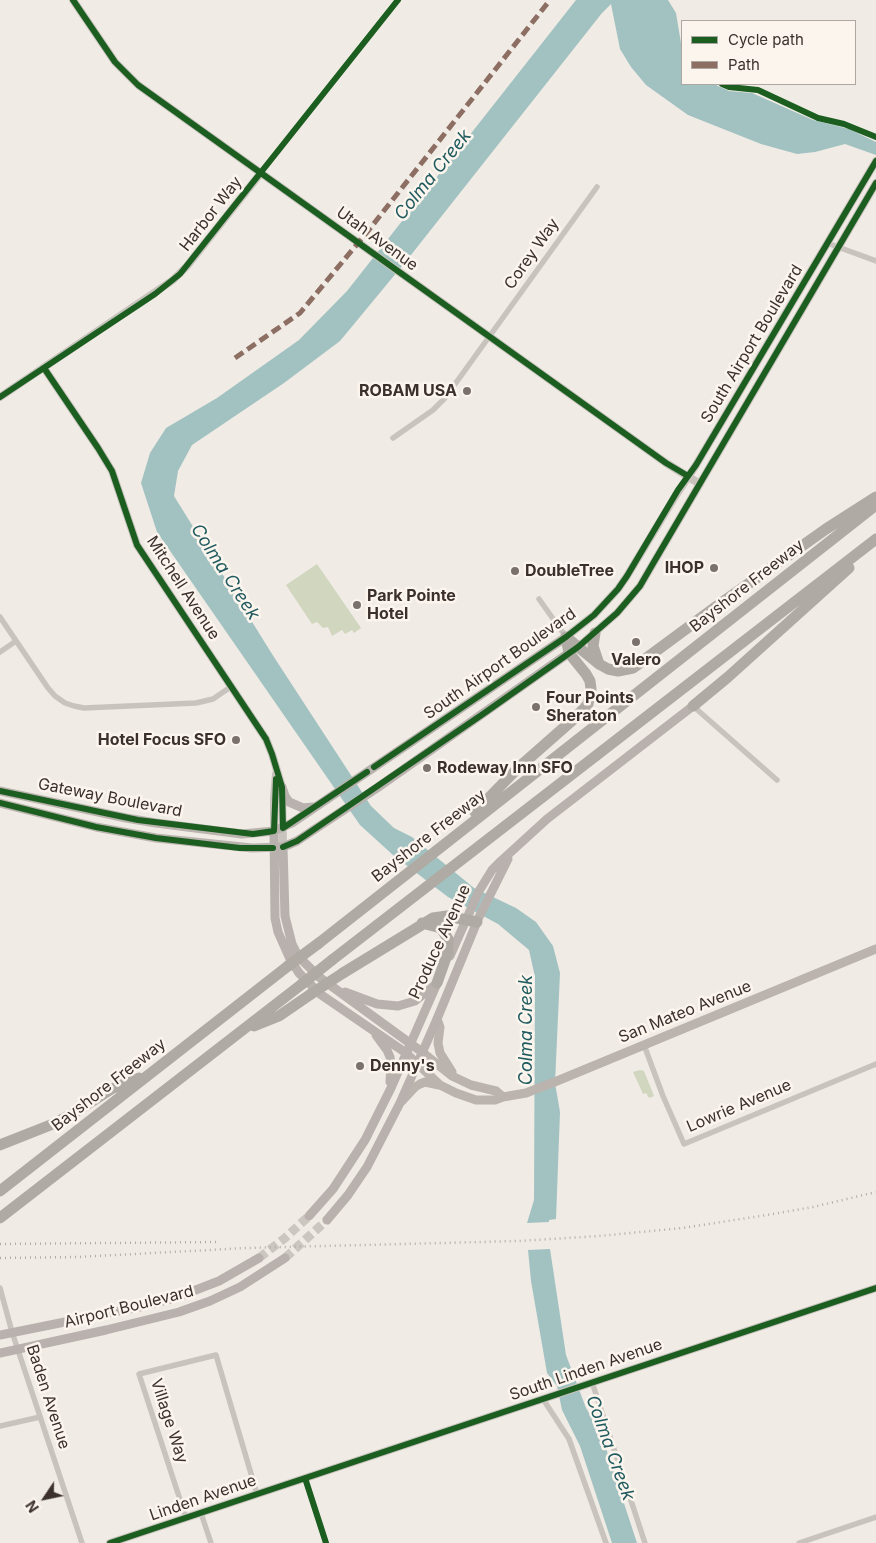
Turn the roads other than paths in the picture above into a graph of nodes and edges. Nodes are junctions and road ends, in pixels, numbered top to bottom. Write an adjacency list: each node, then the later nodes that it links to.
1 (74, 0): 4 (street, Utah Avenue)
2 (398, 0): 4 (street, Harbor Way)
3 (876, 161): 7 (street, South Airport Boulevard)
4 (260, 174): 10 (street, Utah Avenue); 11 (street, Harbor Way)
5 (876, 183): 8 (street, South Airport Boulevard)
6 (597, 187): 10 (street, Corey Way)
7 (827, 243): 8 (street); 14 (street, South Airport Boulevard)
8 (839, 247): 9 (street); 15 (street, South Airport Boulevard)
9 (876, 260)
10 (490, 337): 13 (street, Corey Way); 14 (street, Utah Avenue)
11 (44, 368): 12 (street, Harbor Way); 27 (street, Mitchell Avenue)
12 (0, 397)
13 (392, 438)
14 (688, 476): 15 (street, Utah Avenue); 22 (street, South Airport Boulevard)
15 (700, 484): 21 (street, South Airport Boulevard)
16 (876, 497): 26 (highway)
17 (876, 505): 36 (highway, Bayshore Freeway)
18 (876, 540): 28 (highway); 47 (highway, bridge)
19 (539, 599): 22 (street)
20 (0, 618): 23 (street)
21 (595, 633): 24 (street, South Airport Boulevard); 26 (highway)
22 (566, 638): 24 (highway); 34 (main road, South Airport Boulevard)
23 (16, 641): 25 (street); 27 (street)
24 (574, 650): 26 (highway); 36 (highway); 37 (main road, South Airport Boulevard)
25 (0, 652)
26 (599, 664)
27 (232, 686): 29 (street, Mitchell Avenue)
28 (693, 706): 30 (street); 39 (main road, Produce Avenue)
29 (276, 767): 31 (street, Mitchell Avenue); 35 (street, Mitchell Avenue)
30 (776, 780)
31 (282, 787): 34 (main road); 35 (street, Mitchell Avenue)
32 (0, 791): 35 (main road, Gateway Boulevard)
33 (0, 803): 38 (main road, Gateway Boulevard)
34 (318, 805): 35 (main road, South Airport Boulevard)
35 (278, 830): 37 (street, Mitchell Avenue); 38 (main road)
36 (443, 846): 56 (highway, Bayshore Freeway, bridge)
37 (283, 847): 38 (main road, Gateway Boulevard); 44 (main road)
38 (273, 848): 46 (main road)
39 (513, 850): 40 (main road, Produce Avenue); 40 (main road, Produce Avenue)
40 (472, 918): 41 (highway); 43 (main road, Produce Avenue); 45 (main road, Produce Avenue)
41 (422, 924): 43 (highway); 47 (highway, bridge)
42 (876, 949): 49 (main road, San Mateo Avenue)
43 (438, 984): 44 (main road); 48 (main road, Produce Avenue)
44 (334, 988): 48 (main road)
45 (437, 1019): 50 (main road, Produce Avenue); 54 (main road)
46 (363, 1023): 51 (main road); 59 (main road)
47 (243, 1030): 63 (highway)
48 (411, 1043): 50 (main road); 51 (main road, Produce Avenue)
49 (644, 1045): 53 (street, Lowrie Avenue); 57 (main road, San Mateo Avenue)
50 (422, 1052): 52 (main road); 54 (main road)
51 (406, 1054): 52 (main road, San Mateo Avenue); 59 (main road)
52 (417, 1064): 55 (main road, San Mateo Avenue); 58 (main road)
53 (876, 1064)
54 (462, 1081): 57 (main road)
55 (440, 1085): 57 (main road, San Mateo Avenue); 58 (main road)
56 (120, 1091): 60 (highway); 61 (highway, Bayshore Freeway)
57 (503, 1096)
58 (400, 1104): 64 (main road)
59 (383, 1105): 62 (main road)
60 (0, 1145)
61 (0, 1191)
62 (309, 1216)
63 (0, 1218)
64 (326, 1220)
65 (259, 1258): 69 (main road, Airport Boulevard)
66 (285, 1258): 71 (main road, Airport Boulevard)
67 (0, 1288): 69 (street, Baden Avenue)
68 (876, 1288): 73 (street, South Linden Avenue)
69 (12, 1332): 70 (main road, Airport Boulevard); 71 (street, Baden Avenue)
70 (0, 1335)
71 (17, 1349): 72 (main road, Airport Boulevard); 75 (street, Baden Avenue)
72 (0, 1353)
73 (592, 1382): 74 (street, South Linden Avenue); 87 (street)
74 (543, 1399): 77 (street, South Linden Avenue); 86 (street)
75 (40, 1417): 76 (street); 82 (street, Baden Avenue)
76 (0, 1426)
77 (305, 1478): 78 (street, Linden Avenue); 85 (street)
78 (257, 1494): 79 (street, Linden Avenue); 81 (street, Village Way)
79 (201, 1513): 81 (street, Linden Avenue); 84 (street)
80 (876, 1517): 88 (street)
81 (186, 1518): 83 (street, Linden Avenue)
82 (82, 1543)
83 (110, 1543)
84 (211, 1543)
85 (326, 1543)
86 (606, 1543)
87 (645, 1543)
88 (799, 1543)

